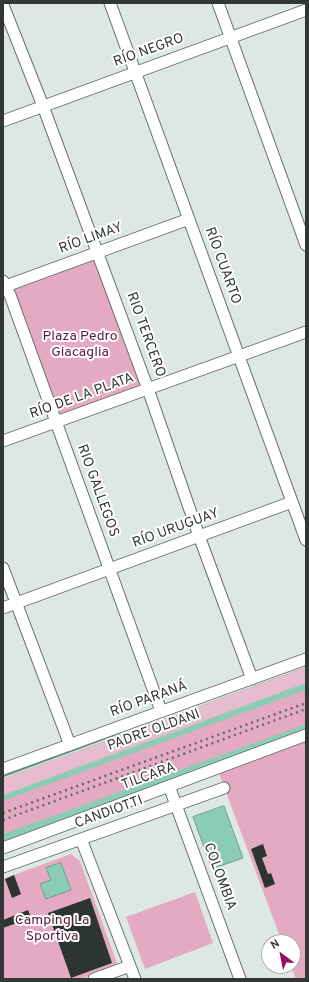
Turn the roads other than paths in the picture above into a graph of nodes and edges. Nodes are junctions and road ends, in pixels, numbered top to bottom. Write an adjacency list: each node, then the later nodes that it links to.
1 (110, 3): 6 (street, RÍO CUARTO)
2 (218, 3): 5 (street)
3 (3, 5): 7 (street, RIO TERCERO)
4 (306, 10): 5 (street, RÍO NEGRO)
5 (230, 38): 6 (street, RÍO NEGRO); 10 (street)
6 (135, 72): 7 (street, RÍO NEGRO); 9 (street, RÍO CUARTO)
7 (43, 106): 8 (street, RÍO NEGRO); 11 (street, RIO TERCERO)
8 (3, 121)
9 (189, 219): 11 (street, RÍO LIMAY); 14 (street, RÍO CUARTO)
10 (306, 245)
11 (98, 252): 12 (street, RÍO LIMAY); 15 (street, RIO TERCERO)
12 (4, 284): 16 (street, RIO GALLEGOS)
13 (306, 332): 14 (street, RÍO DE LA PLATA)
14 (239, 356): 15 (street, RÍO DE LA PLATA); 18 (street, RÍO CUARTO)
15 (148, 389): 16 (street, RÍO DE LA PLATA); 19 (street, RIO TERCERO)
16 (56, 422): 17 (street, RÍO DE LA PLATA); 22 (street, RIO GALLEGOS)
17 (3, 441)
18 (292, 502): 19 (street, RÍO URUGUAY); 20 (street, RÍO CUARTO)
19 (198, 536): 22 (street, RÍO URUGUAY); 27 (street, RIO TERCERO)
20 (306, 540)
21 (3, 568): 23 (street)
22 (109, 569): 23 (street, RÍO URUGUAY); 28 (street, RIO GALLEGOS)
23 (16, 603): 24 (street, RÍO URUGUAY); 30 (street)
24 (3, 608)
25 (306, 659): 27 (street, RÍO PARANÁ)
26 (306, 675): 33 (main road, PADRE OLDANI)
27 (252, 679): 28 (street, RÍO PARANÁ)
28 (161, 711): 30 (street, RÍO PARANÁ)
29 (306, 735): 32 (street, TILCARA)
30 (70, 745): 31 (street, RÍO PARANÁ)
31 (3, 769)
32 (169, 786): 35 (street, COLOMBIA); 37 (street, TILCARA)
33 (3, 787)
34 (224, 788): 35 (street, CANDIOTTI)
35 (176, 805): 36 (street, CANDIOTTI); 42 (street, COLOMBIA)
36 (81, 839): 38 (street, CANDIOTTI); 39 (street)
37 (3, 848)
38 (3, 867)
39 (130, 966): 40 (street); 41 (street)
40 (94, 979)
41 (134, 979)
42 (240, 979)

